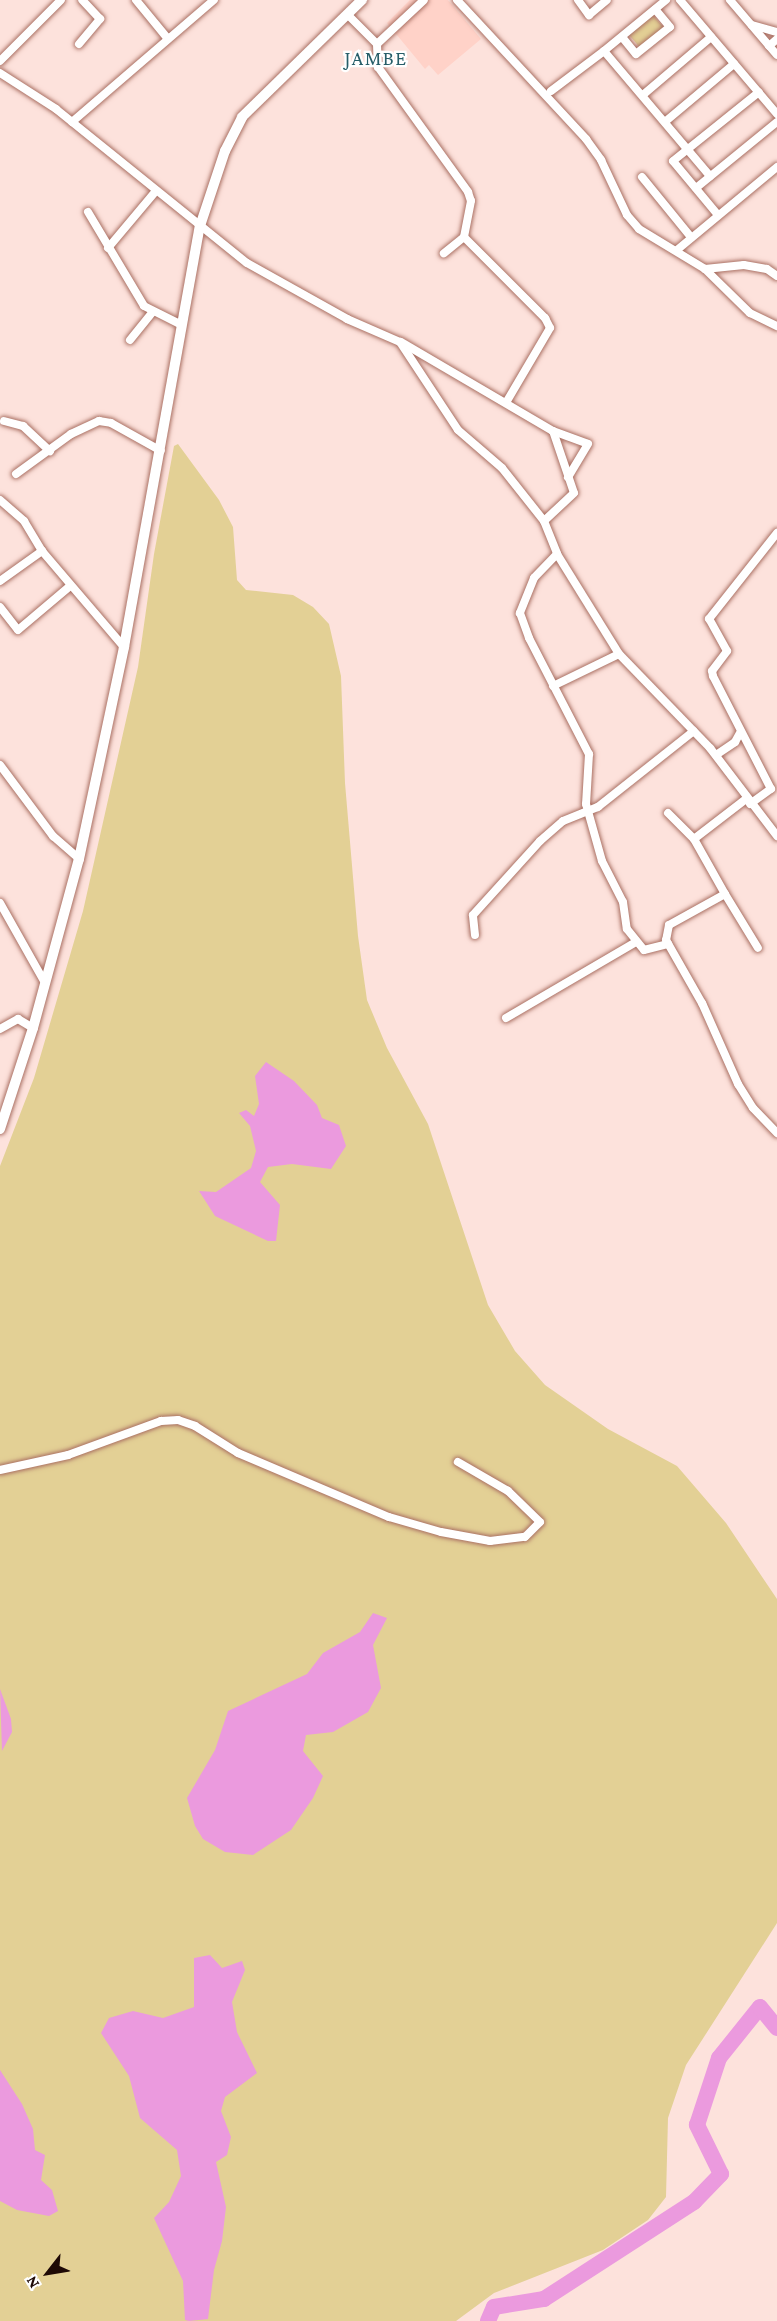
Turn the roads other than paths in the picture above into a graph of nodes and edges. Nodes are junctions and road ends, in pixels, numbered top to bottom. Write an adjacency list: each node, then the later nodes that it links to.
1 (61, 0): 26 (street)
2 (82, 0): 21 (street)
3 (136, 0): 19 (street)
4 (214, 0): 19 (street)
5 (362, 0): 14 (street)
6 (424, 0): 22 (street)
7 (457, 0): 48 (street)
8 (578, 0): 9 (street)
9 (607, 0)
10 (666, 0): 13 (street)
11 (680, 0): 18 (street)
12 (730, 0): 15 (street)
13 (655, 9): 17 (street); 17 (street)
14 (348, 15): 22 (street); 44 (street)
15 (752, 25): 16 (street); 23 (street)
16 (777, 32)
17 (622, 37): 24 (street)
18 (711, 37): 27 (street); 31 (street)
19 (168, 39): 34 (street)
20 (777, 39): 23 (street)
21 (79, 44)
22 (377, 44): 45 (street)
23 (769, 46): 25 (street)
24 (604, 51): 29 (street); 31 (street)
25 (777, 55)
26 (0, 60)
27 (734, 64): 30 (street); 33 (street)
28 (0, 74): 34 (street)
29 (551, 90)
30 (759, 92): 32 (street); 36 (street)
31 (644, 94): 33 (street)
32 (777, 114)
33 (666, 121): 36 (street)
34 (72, 122): 41 (street)
35 (777, 122): 38 (street)
36 (688, 149): 38 (street); 40 (street)
37 (777, 167): 43 (street)
38 (710, 176): 40 (street)
39 (642, 177): 46 (street)
40 (696, 188): 43 (street)
41 (155, 192): 44 (street); 47 (street)
42 (88, 212): 47 (street)
43 (718, 215): 46 (street)
44 (200, 226): 53 (street); 56 (street)
45 (464, 237): 49 (street); 57 (street)
46 (691, 237): 48 (street)
47 (108, 249): 52 (street)
48 (677, 250): 50 (street)
49 (444, 253)
50 (705, 269): 51 (street); 54 (street)
51 (777, 276)
52 (152, 314): 53 (street); 55 (street)
53 (182, 325): 61 (street)
54 (777, 326)
55 (130, 340)
56 (400, 342): 57 (street); 65 (street)
57 (507, 401): 59 (street)
58 (4, 421): 60 (street)
59 (553, 431): 63 (street); 63 (street)
60 (50, 451): 61 (street); 62 (street)
61 (161, 451): 72 (street)
62 (16, 474)
63 (568, 477): 65 (street)
64 (0, 500): 67 (street)
65 (544, 521): 68 (street)
66 (777, 532): 76 (street)
67 (42, 551): 69 (street); 70 (street)
68 (557, 554): 73 (street); 74 (street)
69 (0, 581)
70 (70, 586): 71 (street); 72 (street)
71 (0, 607)
72 (124, 647): 84 (street)
73 (619, 654): 74 (street); 75 (street)
74 (553, 686): 80 (street)
75 (694, 731): 77 (street); 80 (street)
76 (740, 733): 77 (street); 79 (street)
77 (716, 755): 79 (street)
78 (0, 765): 84 (street)
79 (748, 801): 82 (street); 83 (street)
80 (588, 811): 87 (street); 88 (street)
81 (668, 813): 83 (street)
82 (777, 836)
83 (694, 839): 85 (street)
84 (79, 859): 91 (street)
85 (725, 894): 89 (street); 90 (street)
86 (0, 903): 91 (street)
87 (475, 935)
88 (636, 942): 89 (street); 92 (street)
89 (668, 944): 96 (street)
90 (758, 948)
91 (44, 981): 93 (street)
92 (506, 1018)
93 (33, 1028): 94 (street); 95 (street)
94 (0, 1029)
95 (0, 1129)
96 (777, 1132)
97 (458, 1462): 98 (street)
98 (0, 1470)

